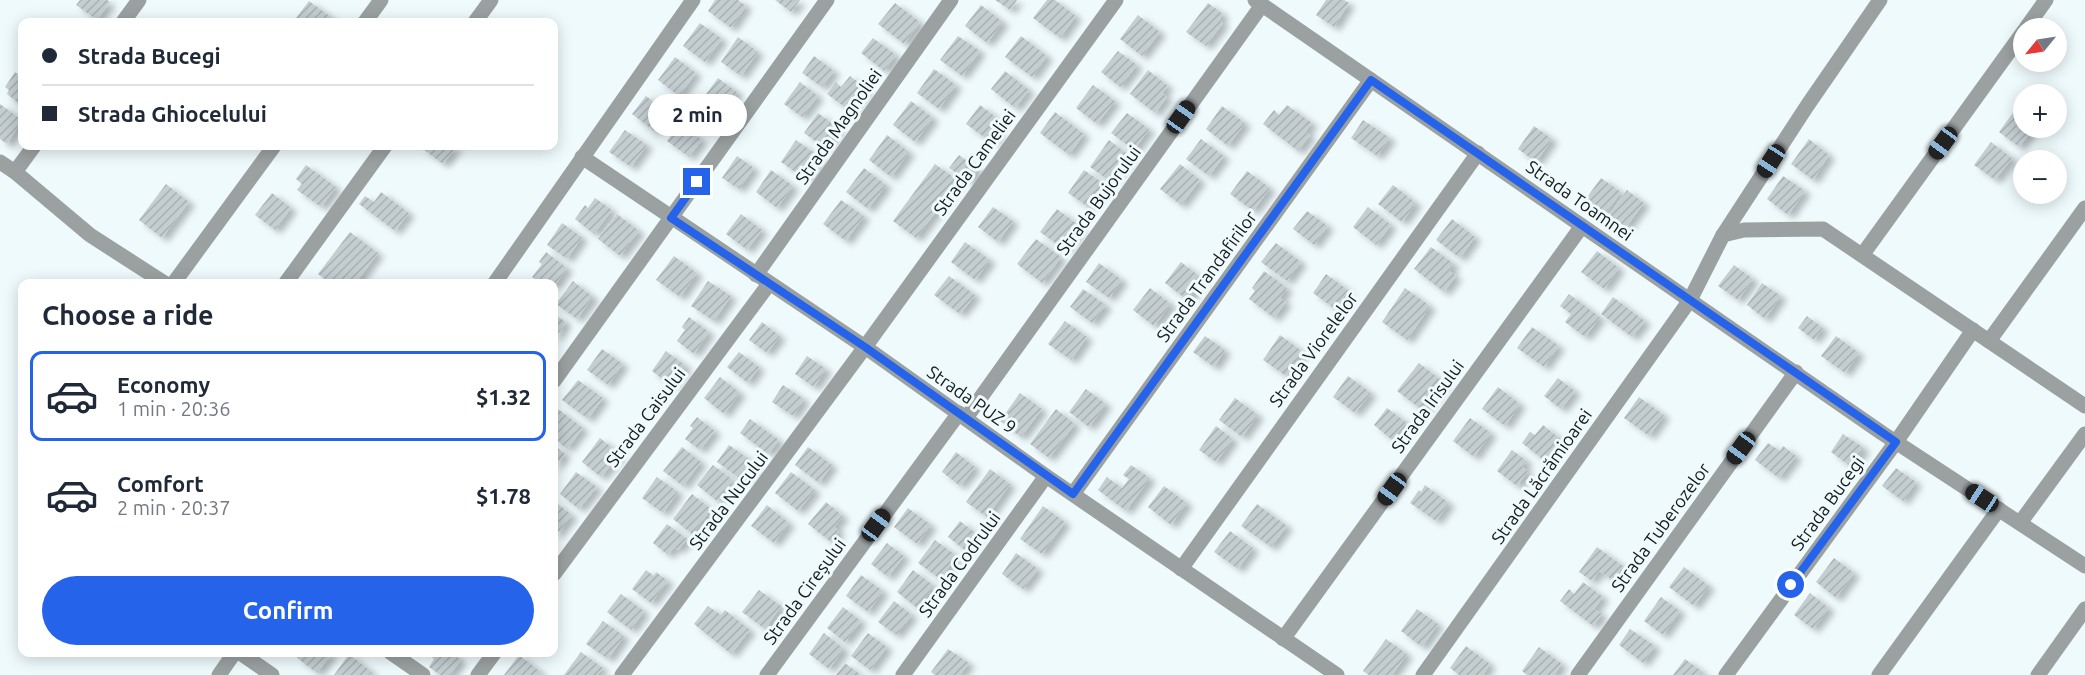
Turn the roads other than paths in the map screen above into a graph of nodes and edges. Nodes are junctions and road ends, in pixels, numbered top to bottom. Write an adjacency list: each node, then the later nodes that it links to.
1 (140, 0): 11 (street)
2 (381, 0): 12 (street)
3 (491, 0): 13 (street)
4 (693, 0): 21 (street)
5 (827, 0): 25 (street)
6 (951, 0): 33 (street, Strada Magnoliei)
7 (1116, 0): 37 (street, Strada Cameliei)
8 (1880, 0): 27 (street, Strada Lăcrămioarei)
9 (2046, 0): 14 (street)
10 (1259, 2): 16 (street, Strada Toamnei); 41 (street, Strada Bujorului)
11 (126, 18)
12 (368, 18)
13 (478, 18)
14 (2033, 18)
15 (2013, 47): 28 (street)
16 (1371, 80): 20 (street, Strada Toamnei); 45 (street, Strada Trandafirilor)
17 (31, 150): 23 (street)
18 (271, 150): 30 (street)
19 (382, 150): 31 (street)
20 (1478, 153): 26 (street, Strada Toamnei); 50 (street, Strada Viorelelor)
21 (582, 156): 25 (street, Strada PUZ 9); 32 (street)
22 (0, 162): 23 (street)
23 (15, 172): 29 (street)
24 (2085, 208): 36 (street)
25 (671, 218): 33 (street, Strada PUZ 9); 39 (street)
26 (1582, 226): 34 (street, Strada Toamnei); 52 (street, Strada Irisului)
27 (1723, 235): 28 (street); 34 (street, Strada Lăcrămioarei)
28 (1863, 254): 35 (street)
29 (158, 279)
30 (177, 279)
31 (289, 279)
32 (497, 279)
33 (762, 279): 37 (street, Strada PUZ 9); 49 (street, Strada Caisului)
34 (1690, 300): 38 (street, Strada Toamnei); 65 (street, Strada Lăcrămioarei)
35 (1973, 330): 36 (street); 43 (street, Strada Bucegi)
36 (1989, 341): 40 (street)
37 (865, 347): 41 (street, Strada PUZ 9); 61 (street, Strada Nucului)
38 (1796, 372): 43 (street, Strada Toamnei); 66 (street, Strada Tuberozelor)
39 (558, 375)
40 (2085, 406)
41 (962, 416): 44 (street, Strada PUZ 9); 62 (street, Strada Cireșului)
42 (2085, 434): 47 (street)
43 (1896, 442): 46 (street, Strada Toamnei); 67 (street, Strada Bucegi)
44 (1046, 476): 45 (street, Strada PUZ 9); 63 (street, Strada Codrului)
45 (1073, 494): 50 (street, Strada PUZ 9)
46 (2000, 509): 47 (street, Strada Toamnei); 68 (street)
47 (2020, 523): 48 (street, Strada Toamnei)
48 (2085, 566)
49 (558, 568)
50 (1180, 568): 52 (street, Strada PUZ 9)
51 (2085, 609): 69 (street)
52 (1283, 639): 64 (street, Strada PUZ 9)
53 (233, 657): 57 (street)
54 (245, 657): 58 (street)
55 (397, 657): 59 (street)
56 (491, 657): 60 (street)
57 (219, 675)
58 (272, 675)
59 (423, 675)
60 (478, 675)
61 (622, 675)
62 (767, 675)
63 (903, 675)
64 (1337, 675)
65 (1423, 675)
66 (1578, 675)
67 (1726, 675)
68 (1879, 675)
69 (2038, 675)

